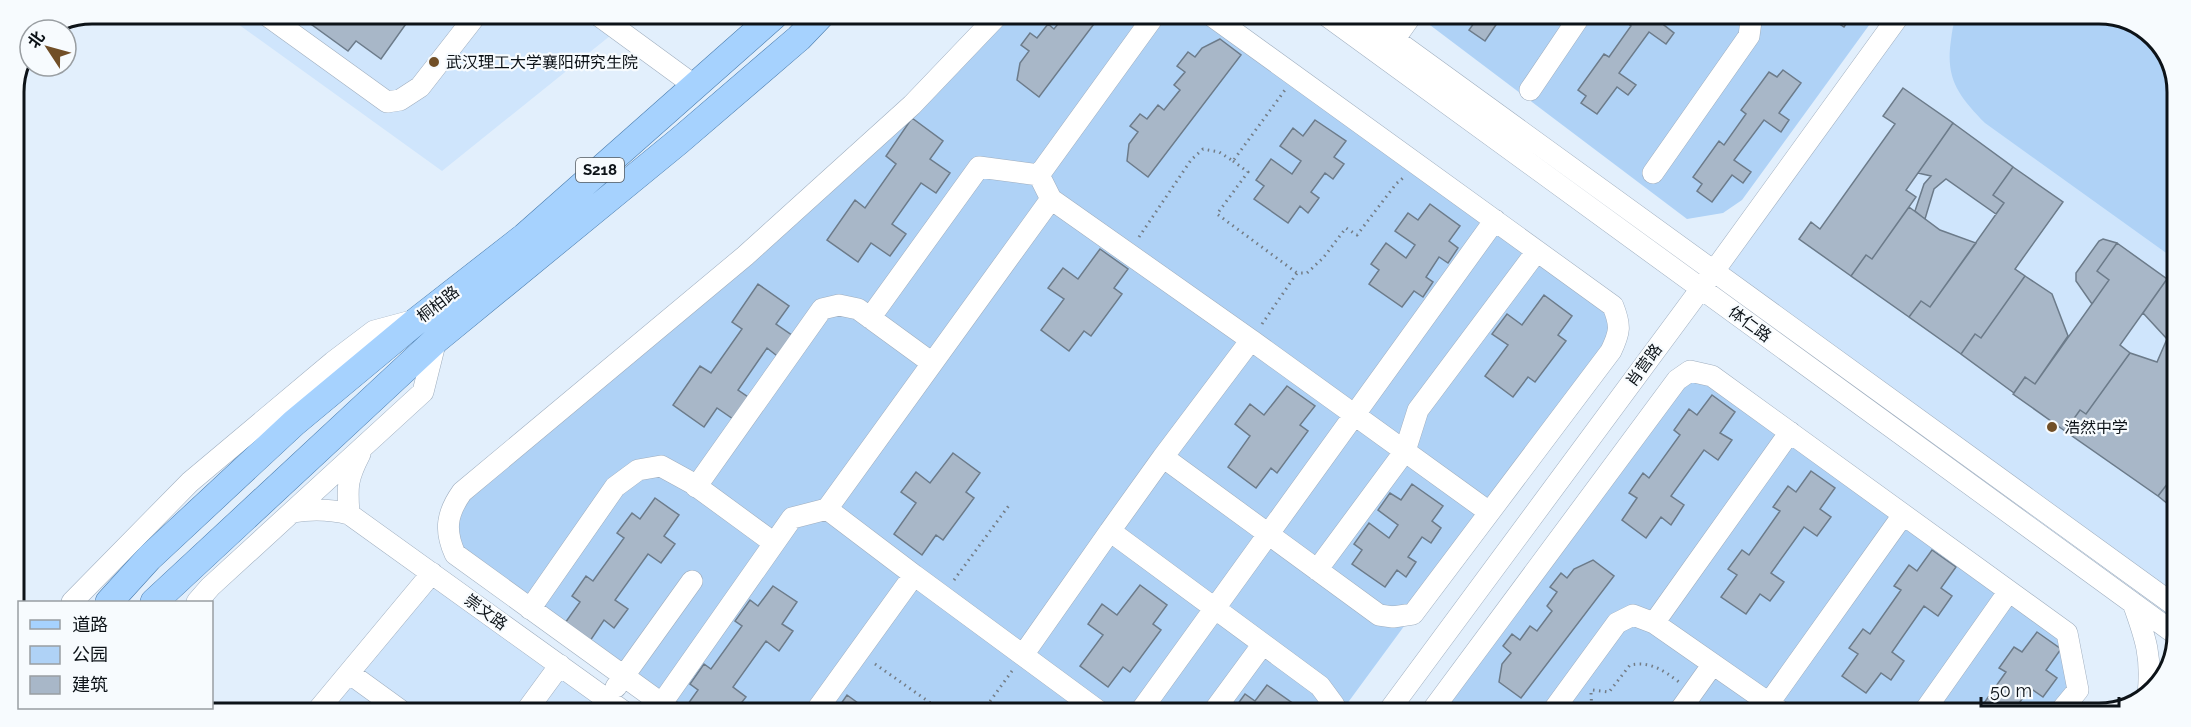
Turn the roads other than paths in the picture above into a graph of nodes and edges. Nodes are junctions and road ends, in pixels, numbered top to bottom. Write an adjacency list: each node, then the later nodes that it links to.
1 (279, 24): 2 (street)
2 (469, 24)
3 (610, 24): 16 (street)
4 (765, 24): 16 (main road, 桐柏路 / S218)
5 (813, 24): 27 (main road, 桐柏路)
6 (989, 24): 58 (street)
7 (1148, 24): 19 (street)
8 (1223, 24): 21 (street)
9 (1338, 24): 24 (street, 体仁路)
10 (1373, 24): 15 (street, 体仁路)
11 (1405, 24): 15 (street)
12 (1575, 24): 17 (street)
13 (1751, 24): 18 (street)
14 (1893, 24): 23 (street, 肖营路)
15 (1394, 39): 23 (street, 体仁路)
16 (694, 86): 26 (main road, 桐柏路 / S218)
17 (1530, 90)
18 (1653, 173)
19 (1039, 175): 20 (street); 25 (street)
20 (1051, 199): 28 (street); 29 (street)
21 (1495, 220): 22 (street); 30 (street)
22 (1537, 251): 33 (street); 38 (street)
23 (1714, 271): 24 (street, 肖营路); 48 (street, 体仁路)
24 (1700, 288): 56 (street, 体仁路); 68 (street, 肖营路)
25 (870, 318): 29 (street); 35 (street)
26 (419, 319): 52 (street); 53 (main road, 桐柏路)
27 (436, 340): 32 (street); 54 (main road, 桐柏路)
28 (1251, 340): 30 (street); 34 (street)
29 (932, 363): 36 (street)
30 (1355, 415): 33 (street); 42 (street)
31 (1790, 432): 40 (street); 59 (street); 83 (street)
32 (364, 447): 37 (street); 39 (street)
33 (1405, 451): 38 (street); 44 (street)
34 (1163, 457): 41 (street); 42 (street)
35 (696, 487): 43 (street); 58 (street)
36 (827, 509): 43 (street); 46 (street)
37 (292, 512): 39 (street); 55 (street)
38 (1489, 512): 44 (street)
39 (349, 514): 45 (street, 崇文路)
40 (1903, 514): 50 (street); 87 (street)
41 (1110, 531): 57 (street); 62 (street)
42 (1269, 534): 44 (street); 57 (street)
43 (774, 543): 75 (street)
44 (1317, 570)
45 (432, 573): 64 (street, 崇文路); 65 (street)
46 (914, 575): 62 (street); 76 (street)
47 (692, 581): 66 (street)
48 (2143, 582): 49 (street); 51 (street, 体仁路)
49 (2167, 589)
50 (2009, 591): 88 (street); 89 (street)
51 (2167, 599)
52 (74, 601)
53 (111, 601)
54 (156, 601)
55 (199, 601)
56 (2133, 603): 60 (street, 体仁路); 67 (street)
57 (1215, 608): 61 (street); 78 (street)
58 (530, 609): 66 (street)
59 (1654, 623): 63 (street); 84 (street)
60 (2167, 628)
61 (1263, 644): 79 (street); 80 (street)
62 (1023, 655): 77 (street)
63 (1713, 664): 85 (street); 86 (street)
64 (560, 665): 71 (street); 72 (street, 崇文路)
65 (349, 673): 69 (street); 70 (street)
66 (624, 676): 73 (street); 74 (street)
67 (2150, 680)
68 (1401, 693): 81 (street, 肖营路); 82 (street)
69 (324, 703)
70 (390, 703)
71 (532, 703)
72 (612, 703)
73 (616, 703)
74 (661, 703)
75 (670, 703)
76 (822, 703)
77 (1089, 703)
78 (1146, 703)
79 (1220, 703)
80 (1333, 703)
81 (1394, 703)
82 (1416, 703)
83 (1436, 703)
84 (1559, 703)
85 (1685, 703)
86 (1769, 703)
87 (1779, 703)
88 (1930, 703)
89 (2067, 703)

